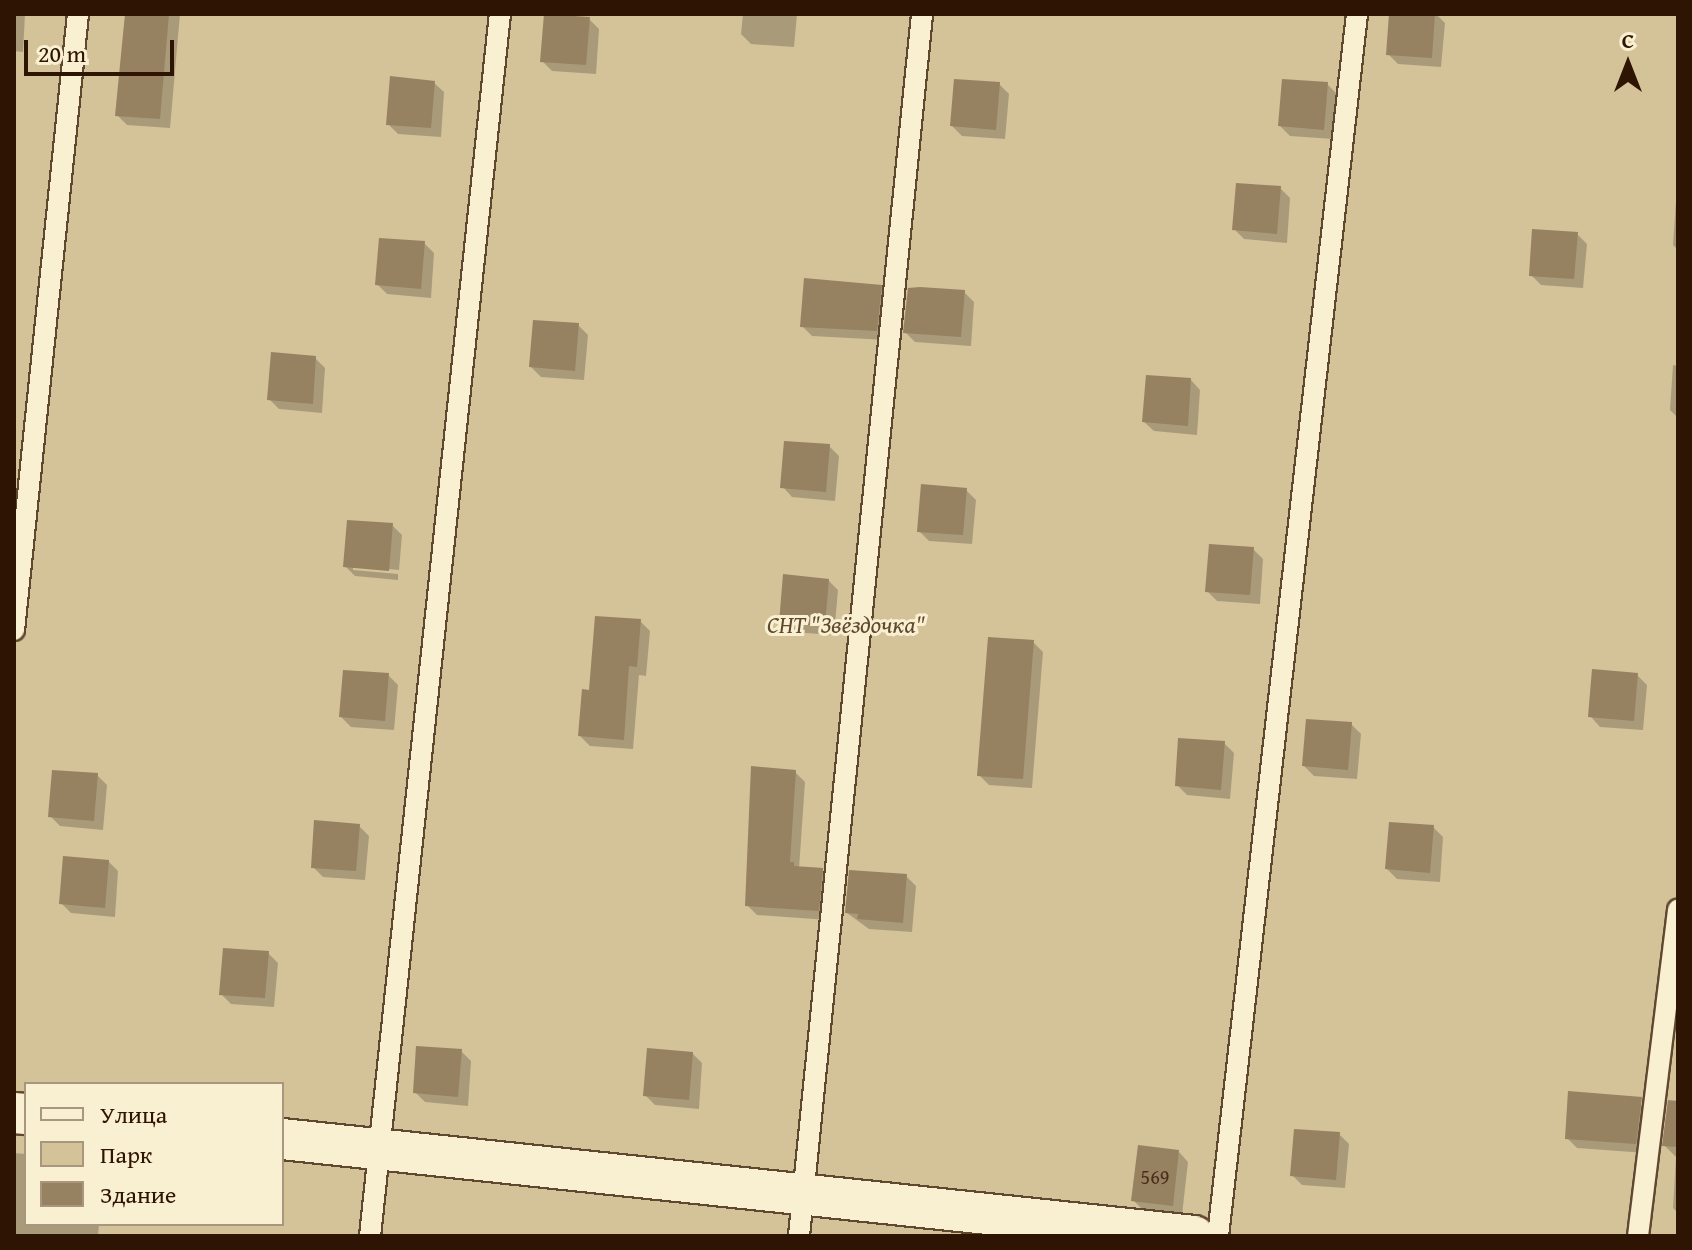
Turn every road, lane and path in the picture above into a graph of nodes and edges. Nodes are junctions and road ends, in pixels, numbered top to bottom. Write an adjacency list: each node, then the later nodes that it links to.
1 (78, 14): 5 (lane)
2 (500, 14): 8 (lane)
3 (922, 14): 9 (lane)
4 (1357, 14): 13 (lane)
5 (14, 630)
6 (1678, 909): 14 (lane)
7 (284, 1139): 8 (street)
8 (379, 1149): 9 (street); 10 (lane)
9 (804, 1194): 11 (lane); 12 (street)
10 (370, 1236)
11 (799, 1236)
12 (1194, 1236)
13 (1218, 1236)
14 (1638, 1236)

